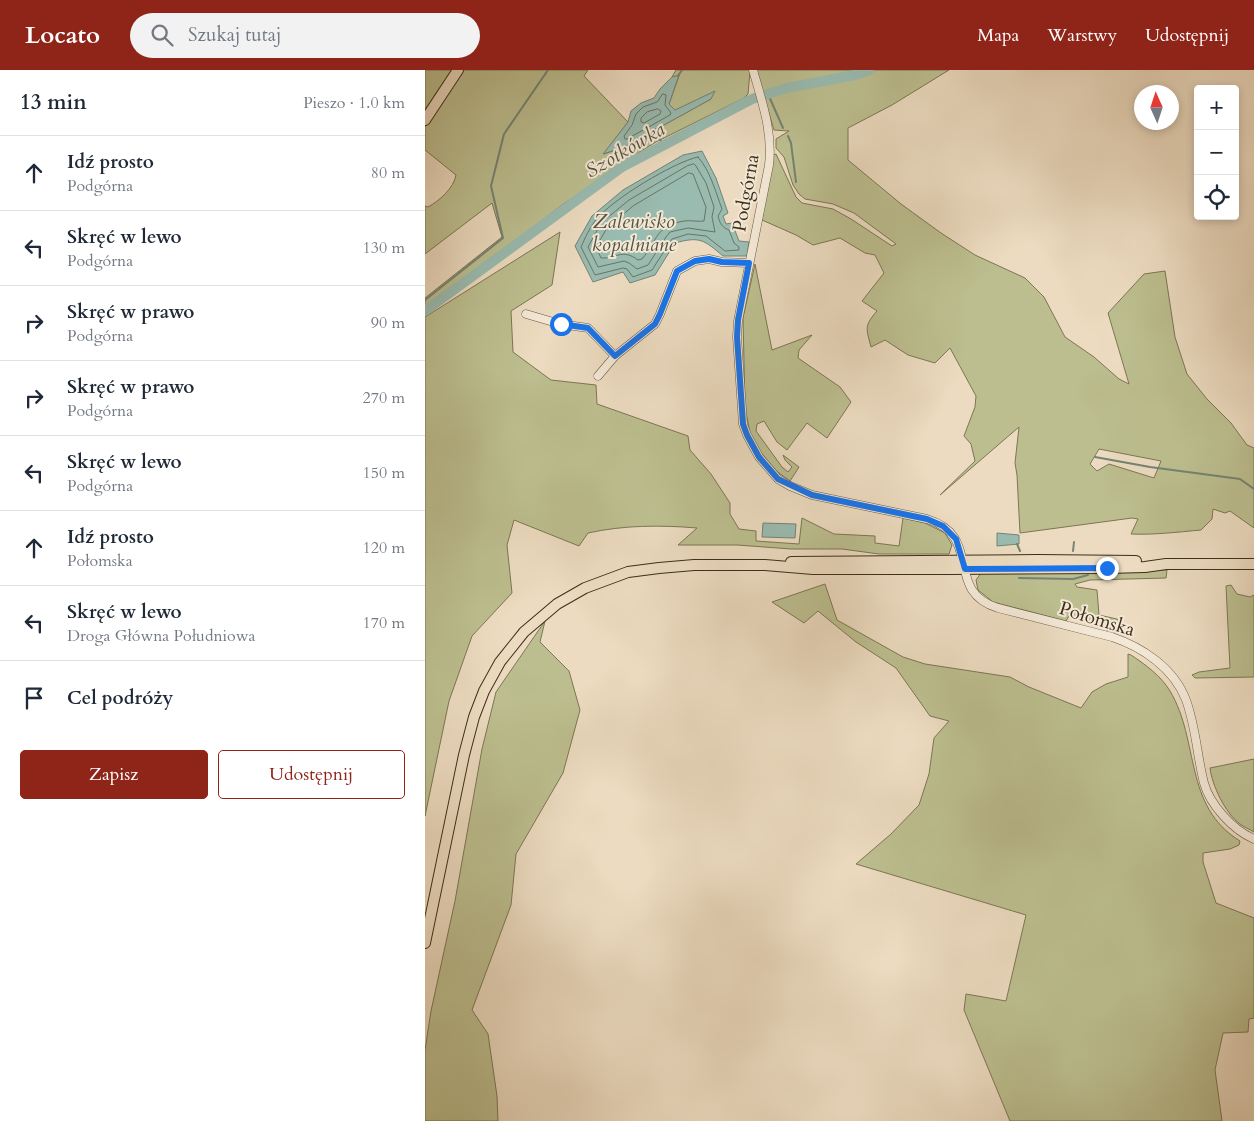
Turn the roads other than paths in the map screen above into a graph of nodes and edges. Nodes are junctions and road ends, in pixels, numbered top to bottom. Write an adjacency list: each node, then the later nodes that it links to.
1 (458, 70): 3 (main road)
2 (753, 70): 4 (street, Podgórna)
3 (425, 120)
4 (749, 263): 6 (street); 8 (street, Podgórna)
5 (526, 314): 6 (street)
6 (615, 356): 7 (street)
7 (598, 376)
8 (898, 513): 10 (street, Połomska)
9 (1254, 564): 10 (main road)
10 (964, 565): 11 (street, Połomska); 12 (main road)
11 (1254, 839)
12 (425, 943)

